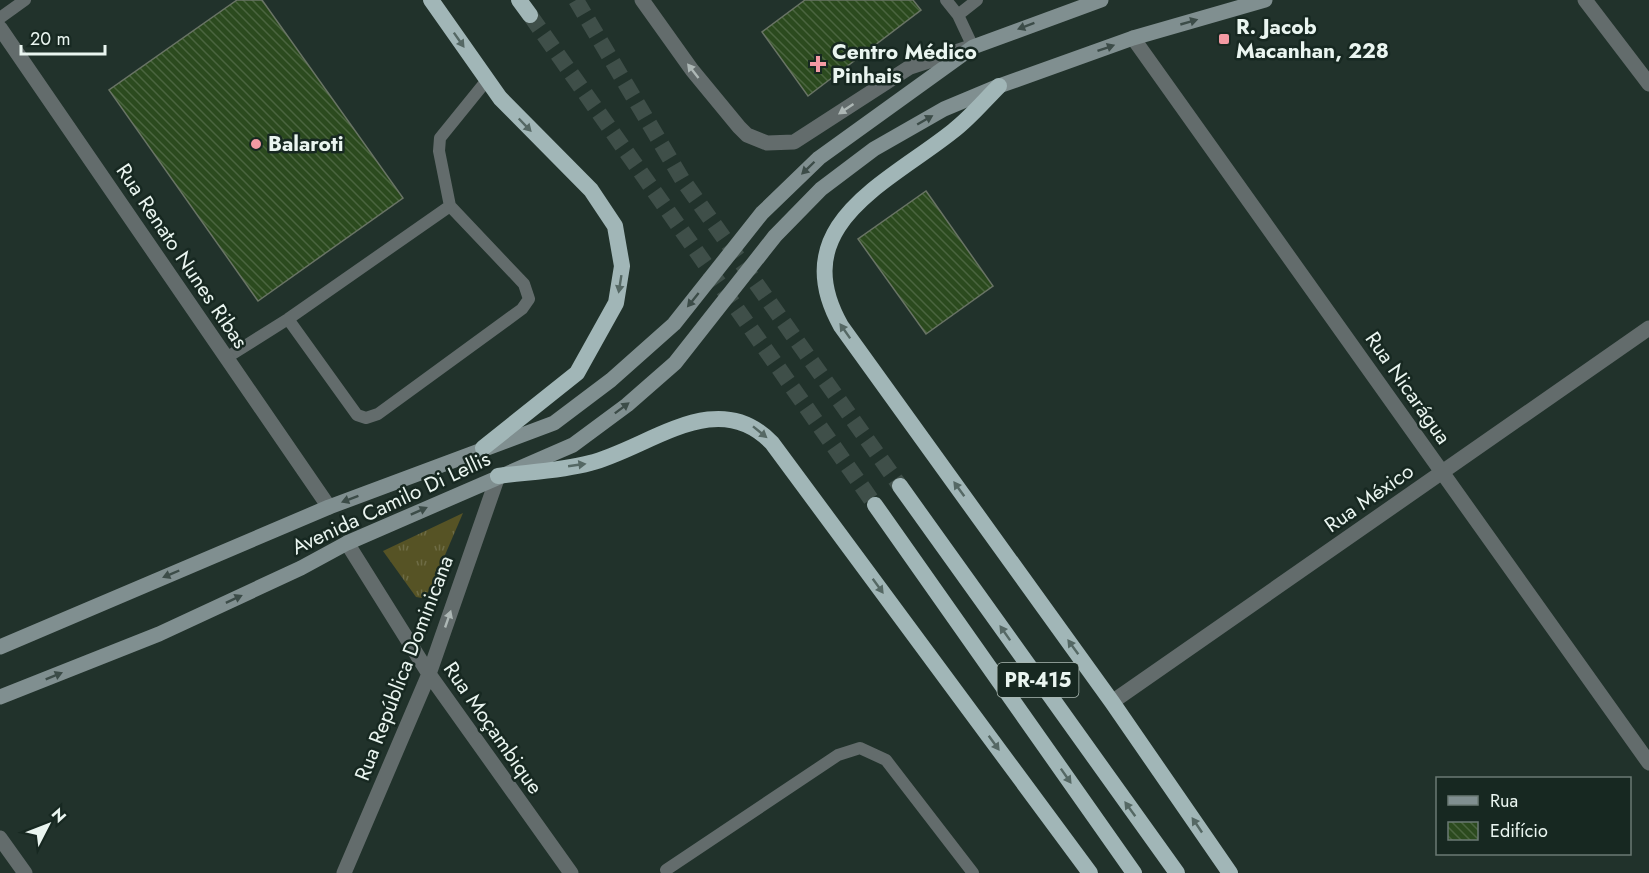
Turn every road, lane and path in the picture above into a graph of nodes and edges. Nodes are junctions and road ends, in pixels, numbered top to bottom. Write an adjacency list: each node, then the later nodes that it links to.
1 (25, 0): 12 (lane)
2 (431, 0): 16 (highway, one-way to 16)
3 (519, 0): 10 (highway)
4 (642, 0): 15 (street, one-way to 4)
5 (946, 0): 11 (lane)
6 (977, 0): 11 (lane)
7 (1101, 0): 15 (main road, Avenida Camilo Di Lellis, one-way to 15)
8 (1265, 0): 14 (main road, Avenida Camilo Di Lellis, one-way to 8)
9 (1585, 0): 17 (street)
10 (530, 15)
11 (958, 15): 15 (lane)
12 (0, 18)
13 (0, 28): 22 (street, Rua Renato Nunes Ribas)
14 (1133, 38): 18 (main road, Avenida Camilo Di Lellis, one-way to 14); 24 (street, Rua Nicarágua)
15 (973, 47): 23 (main road, Avenida Camilo Di Lellis, one-way to 23)
16 (487, 80): 19 (lane); 23 (highway, one-way to 23)
17 (1649, 84)
18 (999, 86): 25 (main road, Avenida Camilo Di Lellis, one-way to 18); 33 (highway, one-way to 18)
19 (450, 206): 20 (lane); 20 (lane)
20 (288, 319): 22 (lane)
21 (1649, 328): 24 (street, Rua México)
22 (226, 358): 28 (street, Rua Renato Nunes Ribas)
23 (483, 448): 28 (main road, Avenida Camilo Di Lellis, one-way to 28)
24 (1443, 472): 33 (street, Rua México); 34 (street, Rua Nicarágua)
25 (498, 476): 29 (main road, Avenida Camilo Di Lellis, one-way to 25); 31 (street, Rua República Dominicana, one-way to 25); 41 (highway, one-way to 41)
26 (900, 486): 43 (highway, PR-415, one-way to 26)
27 (875, 505): 42 (highway, PR-415, one-way to 42)
28 (329, 507): 30 (main road, Avenida Camilo Di Lellis, one-way to 30)
29 (347, 543): 31 (street, Rua Moçambique); 32 (main road, Avenida Camilo Di Lellis, one-way to 29)
30 (0, 647)
31 (429, 674): 38 (street, Rua República Dominicana); 39 (street, Rua Moçambique)
32 (0, 697)
33 (1113, 702): 44 (highway, one-way to 33)
34 (1649, 763)
35 (0, 838): 37 (street)
36 (666, 870): 40 (lane)
37 (25, 873)
38 (344, 873)
39 (571, 873)
40 (973, 873)
41 (1090, 873)
42 (1134, 873)
43 (1177, 873)
44 (1230, 873)

